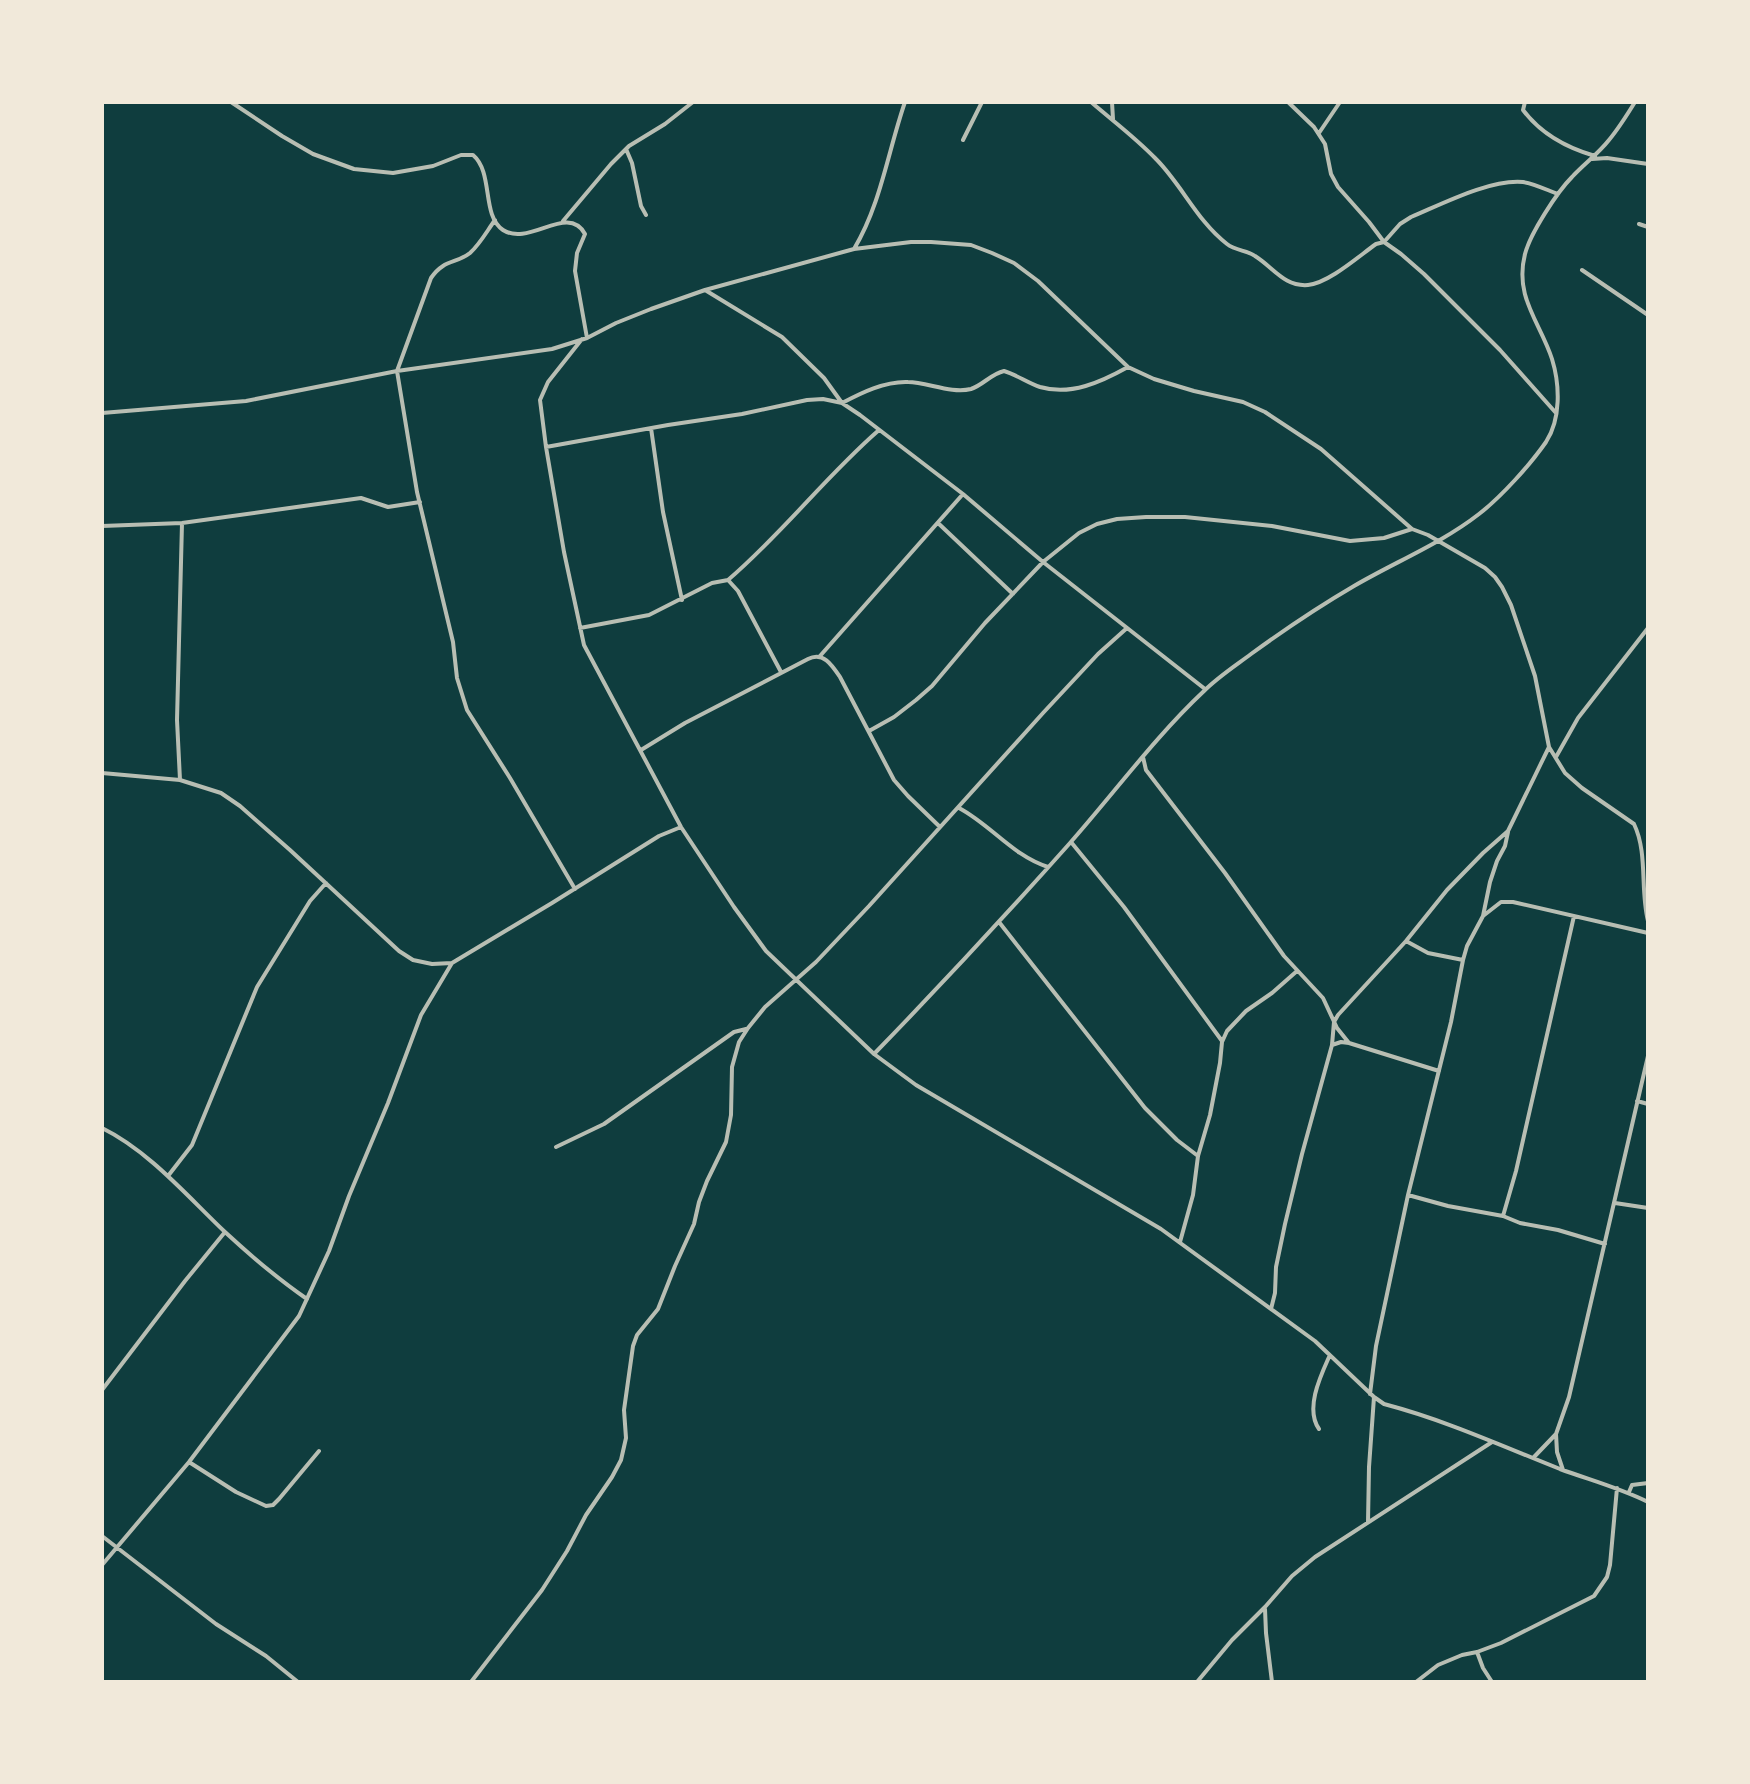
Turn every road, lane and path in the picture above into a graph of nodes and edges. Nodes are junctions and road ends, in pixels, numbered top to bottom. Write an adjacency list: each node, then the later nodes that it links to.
1 (231, 102): 19 (street)
2 (693, 102): 14 (street)
3 (905, 102): 24 (street)
4 (982, 102): 13 (street)
5 (1091, 102): 11 (street)
6 (1112, 102): 11 (street)
7 (1288, 102): 12 (street)
8 (1340, 102): 12 (street)
9 (1525, 102): 15 (street)
10 (1635, 102): 15 (street)
11 (1113, 119): 23 (street)
12 (1318, 134): 23 (street)
13 (963, 140)
14 (626, 149): 18 (street); 20 (street)
15 (1594, 158): 16 (street); 17 (street)
16 (1648, 164)
17 (1558, 194): 23 (street); 33 (street)
18 (646, 215)
19 (495, 220): 20 (street); 30 (street)
20 (563, 221): 28 (street)
21 (1639, 224): 22 (street)
22 (1648, 227)
23 (1384, 242): 33 (street)
24 (854, 249): 26 (street); 29 (street)
25 (1582, 270): 27 (street)
26 (705, 290): 28 (street); 31 (street)
27 (1648, 315)
28 (585, 338): 30 (street); 36 (street)
29 (1128, 367): 31 (street); 42 (street)
30 (397, 371): 32 (street); 38 (street)
31 (842, 403): 34 (street); 35 (street)
32 (102, 413)
33 (1556, 413): 43 (street)
34 (651, 428): 36 (street); 47 (street)
35 (879, 430): 37 (street); 45 (street)
36 (546, 447): 48 (street)
37 (963, 494): 40 (street); 44 (street)
38 (420, 502): 39 (street); 68 (street)
39 (182, 523): 41 (street); 60 (street)
40 (938, 523): 46 (street); 51 (street)
41 (102, 526)
42 (1412, 529): 43 (street); 44 (street)
43 (1437, 540): 53 (street); 55 (street)
44 (1043, 562): 46 (street); 49 (street)
45 (728, 580): 47 (street); 52 (street)
46 (1013, 594): 54 (street)
47 (682, 600): 48 (street)
48 (580, 628): 56 (street)
49 (1127, 628): 53 (street); 61 (street)
50 (1648, 628): 58 (street)
51 (820, 656): 52 (street); 54 (street)
52 (781, 672): 56 (street)
53 (1205, 689): 57 (street)
54 (869, 731): 63 (street)
55 (1549, 747): 58 (street); 64 (street)
56 (641, 750): 62 (street)
57 (1143, 757): 65 (street); 77 (street)
58 (1556, 757): 71 (street)
59 (102, 773): 60 (street)
60 (180, 780): 67 (street)
61 (959, 808): 63 (street); 66 (street)
62 (681, 827): 68 (street); 78 (street)
63 (940, 827): 78 (street)
64 (1508, 831): 69 (street); 74 (street)
65 (1071, 842): 66 (street); 81 (street)
66 (1048, 867): 72 (street)
67 (326, 883): 76 (street); 92 (street)
68 (575, 889): 76 (street)
69 (1483, 916): 70 (street); 75 (street)
70 (1574, 916): 73 (street); 96 (street)
71 (1648, 921)
72 (999, 922): 84 (street); 91 (street)
73 (1648, 933)
74 (1406, 941): 75 (street); 79 (street)
75 (1463, 960): 86 (street)
76 (452, 963): 100 (street)
77 (1298, 971): 79 (street); 81 (street)
78 (796, 979): 80 (street); 84 (street)
79 (1334, 1022): 82 (street); 83 (street)
80 (748, 1028): 90 (street); 123 (street)
81 (1222, 1042): 91 (street)
82 (1349, 1043): 83 (street); 86 (street)
83 (1332, 1045): 101 (street)
84 (874, 1054): 98 (street)
85 (1648, 1056): 87 (street)
86 (1439, 1071): 93 (street)
87 (1637, 1101): 88 (street); 94 (street)
88 (1648, 1104)
89 (102, 1128): 92 (street)
90 (556, 1147)
91 (1198, 1156): 98 (street)
92 (168, 1176): 97 (street)
93 (1408, 1195): 96 (street); 104 (street)
94 (1614, 1203): 95 (street); 99 (street)
95 (1648, 1208)
96 (1503, 1216): 99 (street)
97 (225, 1232): 100 (street); 103 (street)
98 (1180, 1242): 101 (street)
99 (1605, 1244): 106 (street)
100 (307, 1299): 110 (street)
101 (1271, 1309): 102 (street)
102 (1329, 1357): 104 (street); 105 (street)
103 (102, 1390)
104 (1372, 1396): 107 (street); 116 (street)
105 (1319, 1429)
106 (1556, 1434): 109 (street); 111 (street)
107 (1492, 1442): 109 (street); 116 (street)
108 (319, 1451): 110 (street)
109 (1533, 1458): 111 (street)
110 (189, 1462): 118 (street)
111 (1563, 1470): 113 (street)
112 (1648, 1483): 114 (street)
113 (1617, 1488): 114 (street); 121 (street)
114 (1629, 1492): 115 (street)
115 (1648, 1502)
116 (1368, 1522): 120 (street)
117 (102, 1536): 118 (street)
118 (117, 1546): 119 (street); 122 (street)
119 (102, 1565)
120 (1265, 1607): 124 (street); 125 (street)
121 (1477, 1652): 126 (street); 127 (street)
122 (298, 1682)
123 (471, 1682)
124 (1197, 1682)
125 (1272, 1682)
126 (1416, 1682)
127 (1492, 1682)

